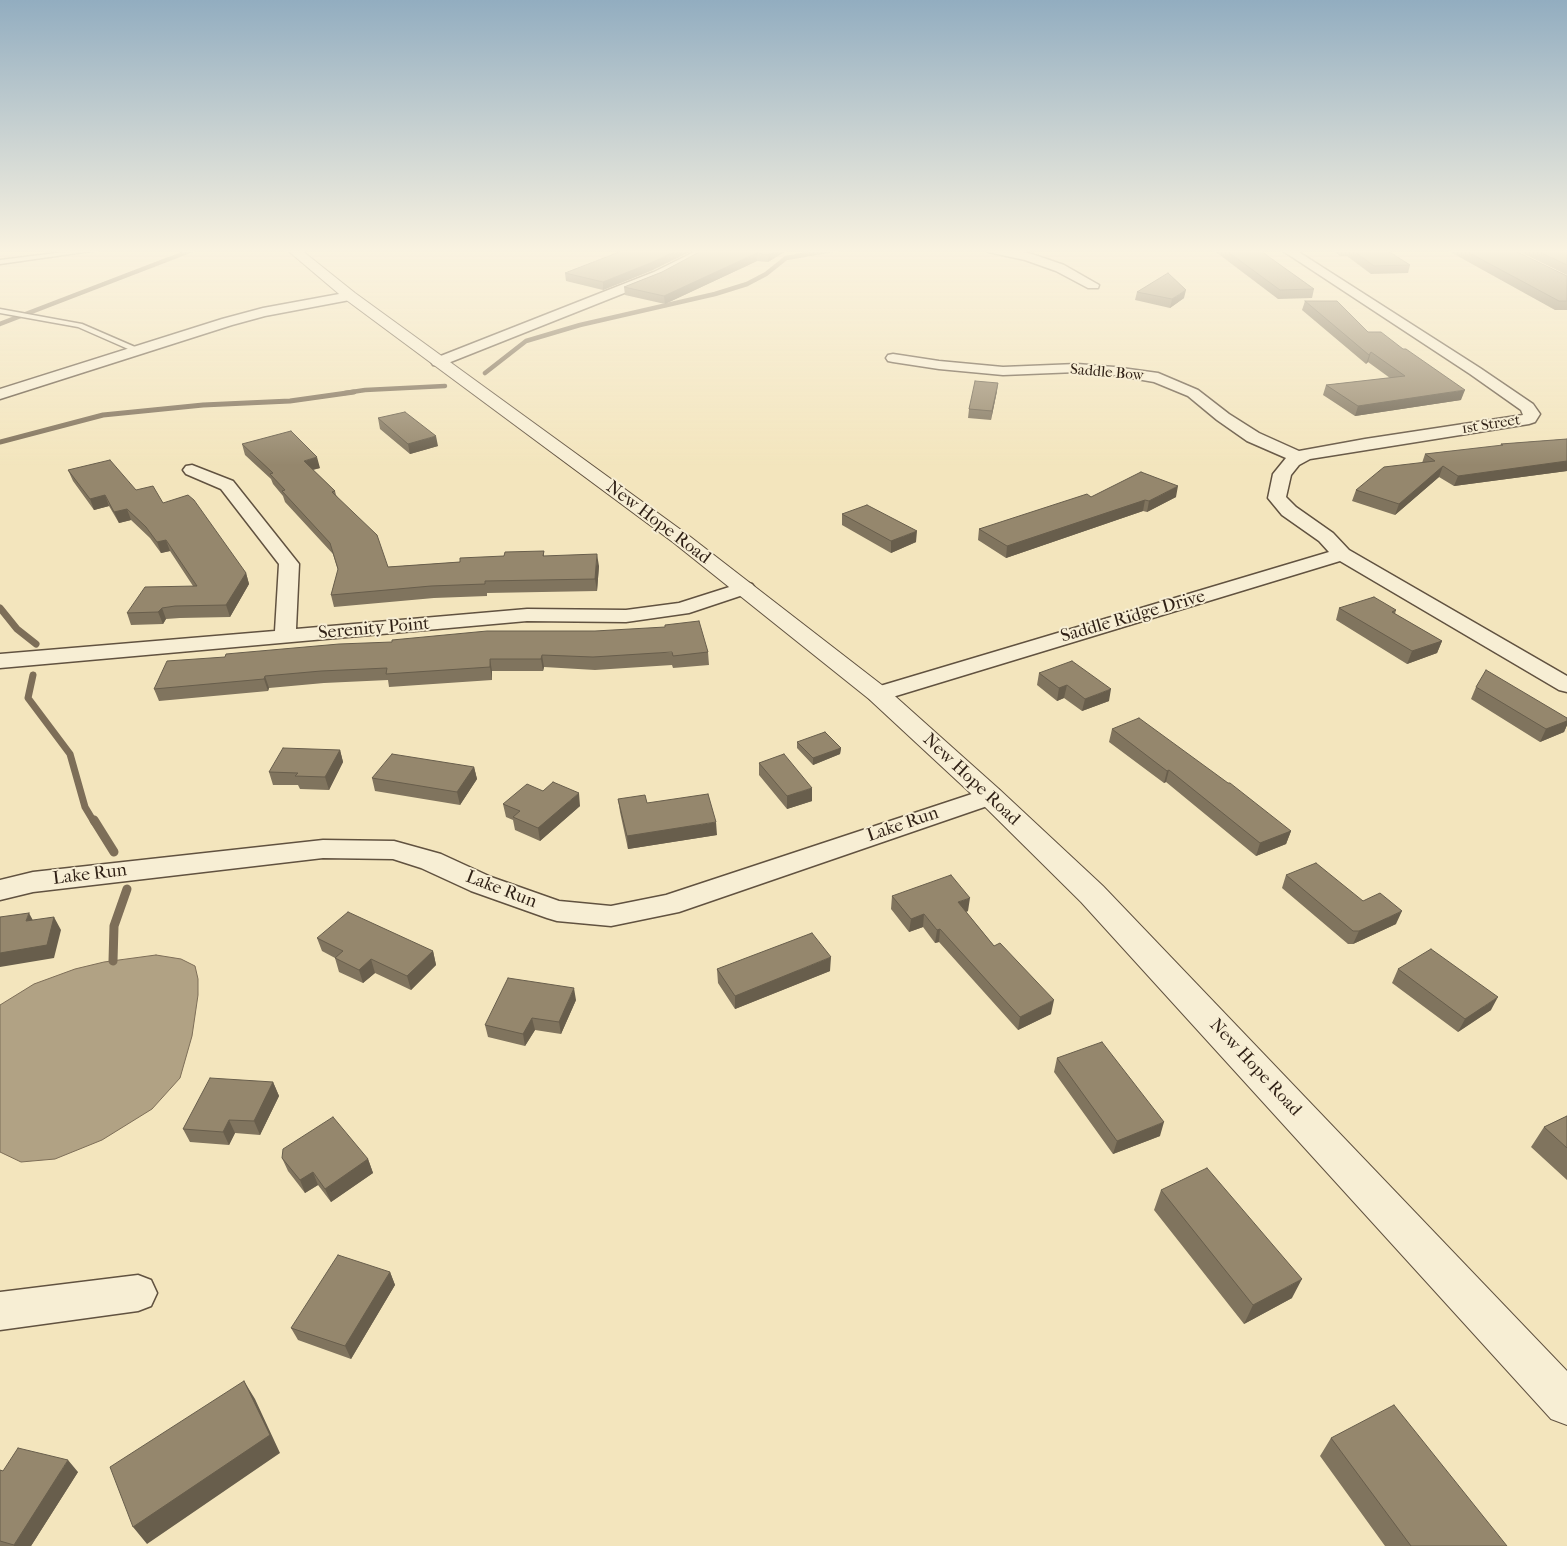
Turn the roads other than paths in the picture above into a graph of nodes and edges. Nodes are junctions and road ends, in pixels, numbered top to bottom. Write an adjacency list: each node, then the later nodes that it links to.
1 (58, 321): 6 (lane)
2 (230, 321): 6 (street)
3 (384, 321): 8 (street, New Hope Road)
4 (541, 321): 8 (street)
5 (1398, 321): 10 (street, 1st Street)
6 (138, 350): 9 (street)
7 (893, 358): 10 (street, Saddle Bow)
8 (438, 362): 13 (street, New Hope Road)
9 (0, 394)
10 (1299, 458): 12 (street)
11 (192, 470): 14 (street)
12 (1342, 554): 16 (street); 17 (street, Saddle Ridge Drive)
13 (745, 588): 14 (street, Serenity Point); 17 (street, New Hope Road)
14 (285, 636): 15 (street, Serenity Point)
15 (0, 662)
16 (1567, 685)
17 (878, 694): 18 (street, New Hope Road)
18 (990, 796): 19 (street, Lake Run); 22 (street, New Hope Road)
19 (0, 890)
20 (138, 1293): 21 (street)
21 (0, 1312)
22 (1567, 1403)

